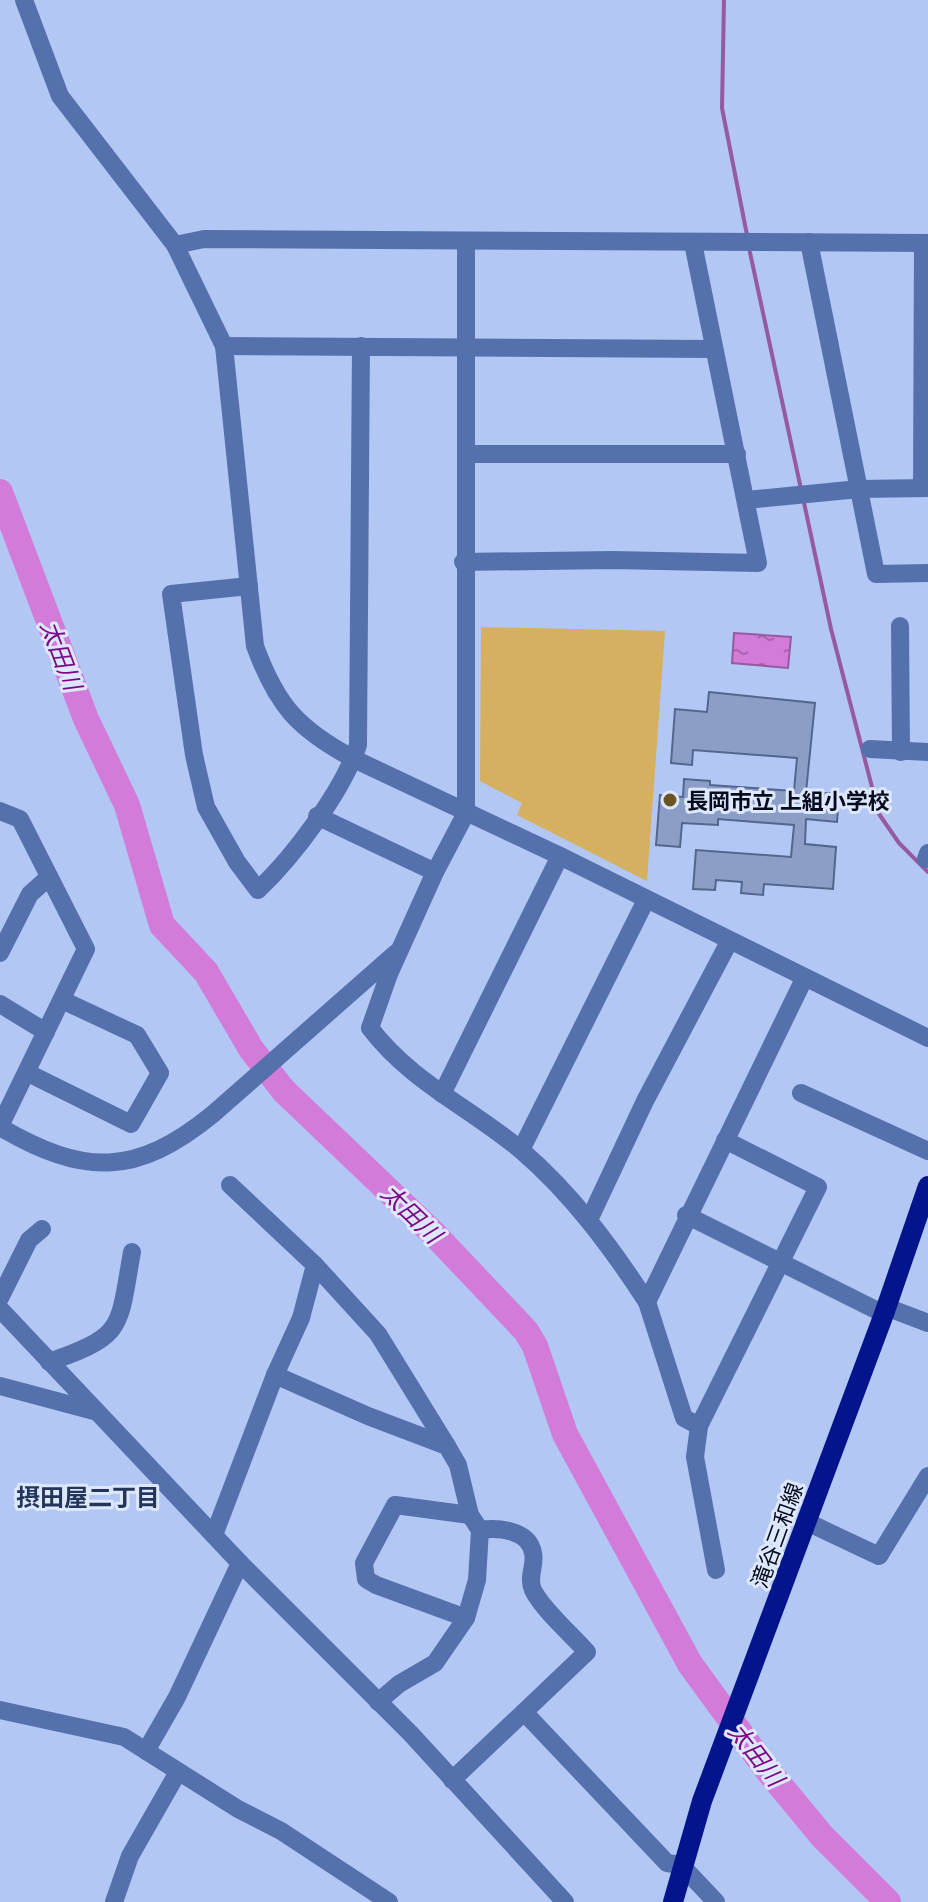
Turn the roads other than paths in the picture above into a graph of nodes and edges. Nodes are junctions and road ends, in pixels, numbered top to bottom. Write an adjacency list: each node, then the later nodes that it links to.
1 (24, 0): 6 (street)
2 (466, 241): 4 (street); 6 (street); 9 (street)
3 (809, 242): 4 (street); 5 (street); 14 (street)
4 (693, 243): 10 (street)
5 (926, 243): 13 (street)
6 (175, 245): 7 (street)
7 (224, 346): 8 (street); 18 (street)
8 (361, 346): 9 (street); 23 (street)
9 (466, 348): 10 (street); 11 (street)
10 (713, 349): 12 (street)
11 (466, 454): 12 (street); 16 (street)
12 (737, 454): 15 (street)
13 (925, 488): 14 (street)
14 (859, 489): 15 (street); 17 (street)
15 (747, 500): 16 (street)
16 (463, 562): 25 (street)
17 (928, 573)
18 (249, 586): 23 (street); 26 (street)
19 (900, 626): 21 (street)
20 (870, 749): 21 (street)
21 (901, 752): 22 (street)
22 (928, 752)
23 (354, 759): 25 (street); 26 (street)
24 (0, 811): 29 (street)
25 (466, 813): 27 (street); 28 (street)
26 (317, 816): 28 (street)
27 (560, 856): 30 (street); 41 (street)
28 (435, 872): 32 (street)
29 (48, 878): 33 (street); 35 (street)
30 (646, 900): 31 (street); 44 (street)
31 (729, 942): 34 (street); 49 (street)
32 (401, 949): 41 (street); 42 (street)
33 (0, 953)
34 (804, 979): 38 (street); 43 (street)
35 (62, 1000): 37 (street); 39 (street)
36 (0, 1004): 37 (street)
37 (46, 1032): 39 (street)
38 (928, 1038)
39 (28, 1073): 42 (street)
40 (801, 1093): 45 (street)
41 (442, 1094): 44 (street)
42 (0, 1126)
43 (725, 1140): 48 (street); 52 (street)
44 (521, 1150): 49 (street)
45 (928, 1151)
46 (230, 1185): 53 (street)
47 (928, 1186): 57 (main road, 滝谷三和線)
48 (686, 1215): 52 (street); 55 (street)
49 (589, 1220): 55 (street)
50 (42, 1229): 54 (street)
51 (132, 1252): 59 (street)
52 (782, 1262): 57 (street); 63 (street)
53 (315, 1265): 60 (street); 64 (street)
54 (0, 1298)
55 (647, 1302): 63 (street)
56 (0, 1309): 59 (street)
57 (885, 1311): 58 (street); 66 (main road, 滝谷三和線)
58 (928, 1323)
59 (49, 1362): 62 (street)
60 (275, 1375): 64 (street); 68 (street)
61 (0, 1386): 62 (street)
62 (100, 1413): 68 (street)
63 (699, 1426): 70 (street)
64 (447, 1446): 67 (street)
65 (928, 1476): 66 (street)
66 (807, 1522): 78 (main road, 滝谷三和線)
67 (475, 1523): 71 (street); 71 (street); 74 (street)
68 (214, 1535): 69 (street)
69 (240, 1563): 72 (street); 75 (street)
70 (716, 1570)
71 (466, 1618): 72 (street)
72 (378, 1702): 77 (street)
73 (0, 1710): 75 (street)
74 (524, 1712): 77 (street); 78 (street)
75 (146, 1751): 76 (street)
76 (178, 1772): 79 (street); 80 (street)
77 (452, 1780): 81 (street)
78 (681, 1865): 82 (main road, 滝谷三和線); 83 (street)
79 (114, 1902)
80 (389, 1902)
81 (565, 1902)
82 (673, 1902)
83 (716, 1902)

